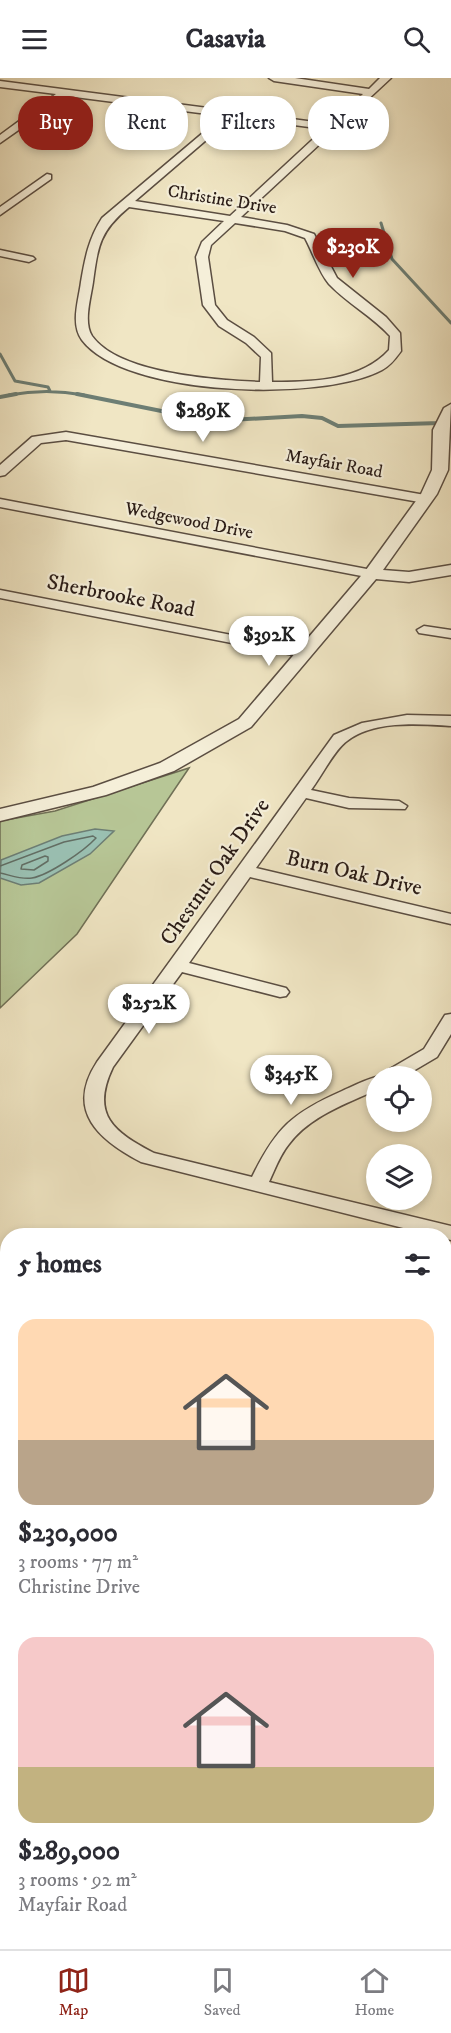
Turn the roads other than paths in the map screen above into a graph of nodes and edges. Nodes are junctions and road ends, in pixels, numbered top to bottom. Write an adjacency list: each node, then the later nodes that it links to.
1 (274, 78): 4 (street)
2 (386, 78): 4 (street)
3 (0, 84): 5 (street)
4 (371, 92): 6 (street)
5 (64, 93): 7 (street); 8 (street)
6 (367, 96)
7 (200, 111)
8 (0, 140)
9 (200, 141): 12 (street)
10 (308, 149): 14 (street)
11 (47, 177): 13 (street)
12 (127, 203): 14 (street, Christine Drive); 17 (street)
13 (0, 212)
14 (233, 219): 17 (street); 17 (street, Christine Drive)
15 (0, 253): 16 (street)
16 (29, 259)
17 (266, 385)
18 (451, 408): 20 (street)
19 (0, 472): 20 (street, Mayfair Road)
20 (425, 499): 23 (street)
21 (0, 503): 23 (street, Wedgewood Drive)
22 (451, 570): 23 (street)
23 (372, 574): 27 (street)
24 (0, 594): 27 (street, Sherbrooke Road)
25 (424, 630): 26 (street)
26 (451, 634)
27 (304, 653): 28 (street)
28 (260, 703): 31 (street); 33 (street)
29 (451, 721): 30 (street, Chestnut Oak Drive)
30 (301, 792): 32 (street); 34 (street, Chestnut Oak Drive)
31 (0, 806)
32 (399, 806)
33 (0, 815)
34 (247, 871): 35 (street, Burn Oak Drive); 36 (street, Chestnut Oak Drive)
35 (451, 919)
36 (178, 966): 37 (street); 41 (street, Chestnut Oak Drive)
37 (280, 992)
38 (451, 1019): 39 (street)
39 (409, 1066)
40 (366, 1088): 41 (street)
41 (257, 1186): 42 (street, Chestnut Oak Drive)
42 (430, 1228)

